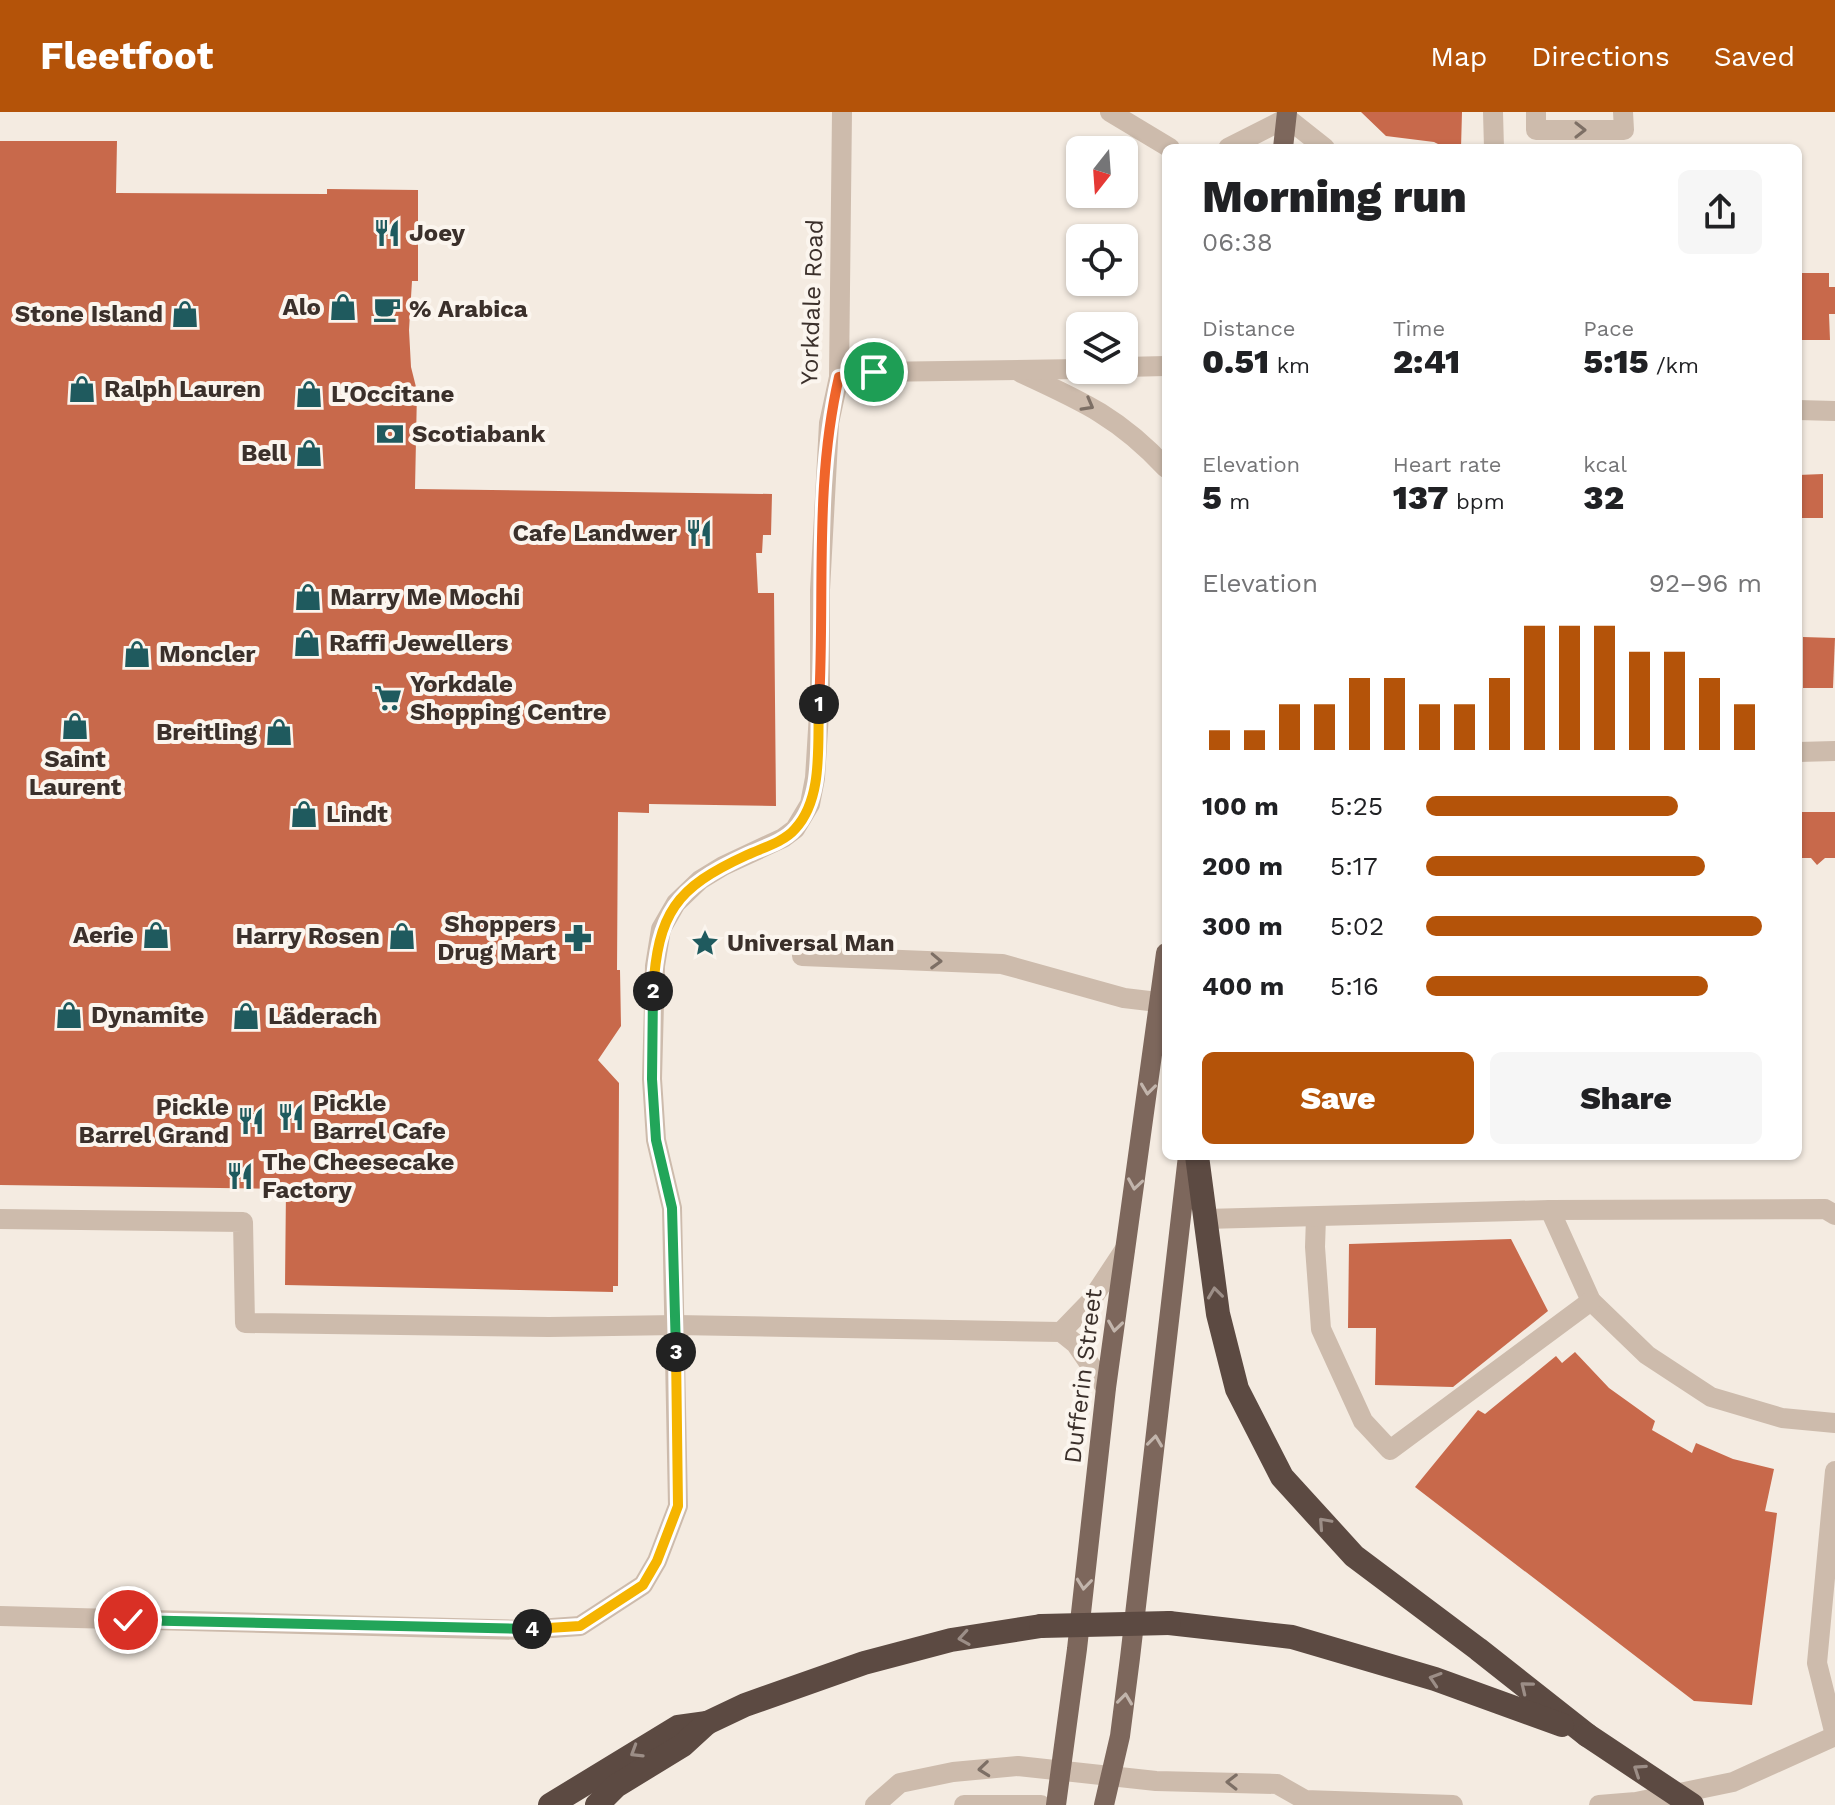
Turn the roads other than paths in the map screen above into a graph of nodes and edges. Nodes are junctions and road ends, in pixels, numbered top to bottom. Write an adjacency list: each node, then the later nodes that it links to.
1 (842, 112): 16 (street, Yorkdale Road)
2 (1110, 112): 7 (street)
3 (1493, 112): 11 (street)
4 (1536, 112): 5 (street, one-way to 5)
5 (1623, 112)
6 (1287, 115): 8 (street); 9 (main road); 10 (street)
7 (1163, 144)
8 (1235, 144)
9 (1283, 144)
10 (1320, 144)
11 (1494, 144)
12 (1162, 366): 13 (street)
13 (1138, 367)
14 (1066, 370): 15 (street)
15 (1017, 372): 16 (street); 19 (street, one-way to 19)
16 (839, 377): 34 (street, Yorkdale Road)
17 (1802, 410): 18 (street)
18 (1835, 411)
19 (1162, 464)
20 (1835, 751): 21 (street)
21 (1802, 752)
22 (802, 956): 23 (street, one-way to 23)
23 (1162, 1003)
24 (1162, 1009): 32 (main road, Dufferin Street, one-way to 32)
25 (1188, 1160): 44 (main road, one-way to 25)
26 (1198, 1160): 31 (highway)
27 (1550, 1210): 28 (street); 29 (street); 33 (street)
28 (1835, 1215)
29 (1316, 1217): 31 (street); 33 (street)
30 (0, 1219): 34 (street)
31 (1205, 1219): 41 (highway, one-way to 31)
32 (1125, 1249): 35 (street); 36 (main road, Dufferin Street, one-way to 36)
33 (1591, 1301): 37 (street)
34 (676, 1325): 35 (street); 39 (street, Yorkdale Road)
35 (1061, 1332): 36 (street)
36 (1106, 1388): 43 (main road, Dufferin Street, one-way to 43)
37 (1835, 1423)
38 (1835, 1471): 42 (street)
39 (0, 1616)
40 (707, 1723): 41 (highway, one-way to 40, bridge); 46 (highway, one-way to 46); 47 (highway)
41 (1587, 1735): 55 (highway, one-way to 41, bridge)
42 (1835, 1736): 54 (street)
43 (1062, 1770): 44 (street); 48 (street, one-way to 48); 51 (main road, Dufferin Street)
44 (1111, 1776): 45 (street, one-way to 44); 52 (main road)
45 (1301, 1802): 53 (street)
46 (550, 1805)
47 (597, 1805)
48 (875, 1805)
49 (964, 1805): 50 (street)
50 (1041, 1805)
51 (1056, 1805)
52 (1104, 1805)
53 (1453, 1805)
54 (1599, 1805)
55 (1692, 1805)

